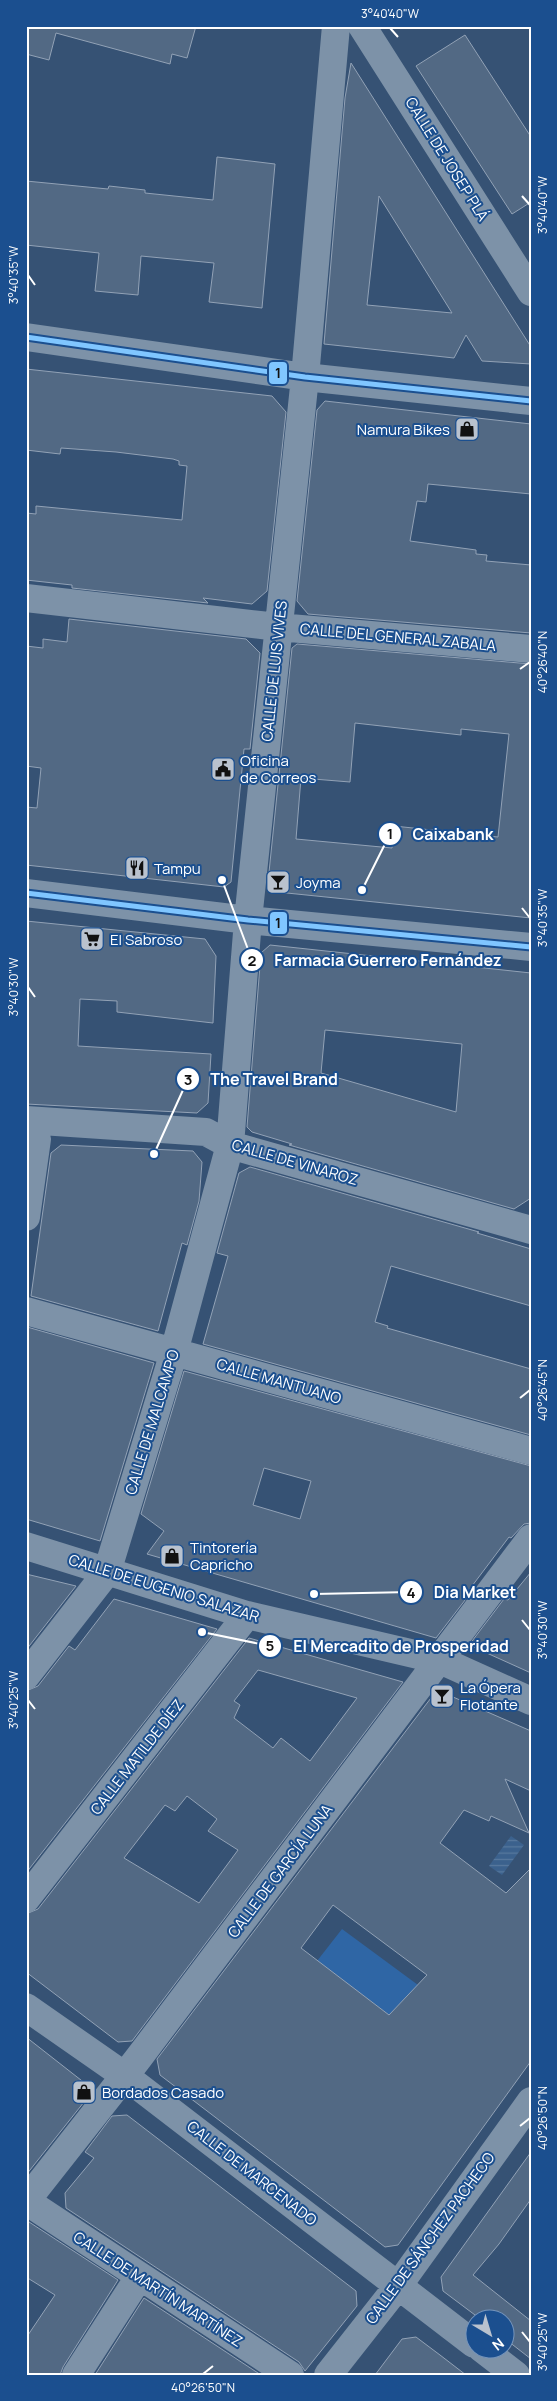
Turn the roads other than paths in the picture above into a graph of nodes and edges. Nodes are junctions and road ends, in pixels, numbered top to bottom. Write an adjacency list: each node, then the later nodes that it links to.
1 (336, 26): 5 (street, CALLE DE LUIS VIVES)
2 (362, 26): 3 (street, CALLE DE JOSEP PLÁ)
3 (531, 292)
4 (26, 337): 5 (street)
5 (305, 377): 6 (street); 8 (street, CALLE DE LUIS VIVES)
6 (531, 401)
7 (26, 598): 8 (street, CALLE DEL GENERAL ZABALA)
8 (278, 626): 9 (street, CALLE DEL GENERAL ZABALA); 11 (street, CALLE DE LUIS VIVES)
9 (531, 648)
10 (26, 893): 11 (street)
11 (248, 920): 12 (street); 14 (street, CALLE DE LUIS VIVES)
12 (531, 947)
13 (32, 1129): 14 (street, CALLE DE VINAROZ); 15 (street)
14 (230, 1145): 16 (street, CALLE DE VINAROZ); 18 (street, CALLE DE MALCAMPO)
15 (26, 1217)
16 (531, 1230)
17 (26, 1311): 18 (street, CALLE MANTUANO)
18 (174, 1352): 19 (street, CALLE MANTUANO); 22 (street, CALLE DE MALCAMPO)
19 (531, 1451)
20 (531, 1538): 24 (street, CALLE DE GARCÍA LUNA)
21 (26, 1546): 22 (street, CALLE DE EUGENIO SALAZAR)
22 (107, 1572): 23 (street, CALLE DE EUGENIO SALAZAR); 25 (street, CALLE DE MALCAMPO)
23 (247, 1615): 24 (street, CALLE DE EUGENIO SALAZAR); 27 (street, CALLE MATILDE DÍEZ)
24 (440, 1660): 26 (street, CALLE DE EUGENIO SALAZAR); 29 (street, CALLE DE GARCÍA LUNA)
25 (26, 1676)
26 (531, 1701)
27 (26, 1900)
28 (26, 2007): 29 (street, CALLE DE MARCENADO)
29 (125, 2076): 31 (street, CALLE DE GARCÍA LUNA); 33 (street, CALLE DE MARCENADO)
30 (531, 2101): 33 (street, CALLE DE SÁNCHEZ PACHECO)
31 (26, 2201): 32 (street, CALLE DE MARTÍN MARTÍNEZ)
32 (139, 2277): 36 (street); 37 (street, CALLE DE MARTÍN MARTÍNEZ)
33 (398, 2286): 34 (street, CALLE DE MARCENADO); 38 (street, CALLE DE SÁNCHEZ PACHECO)
34 (464, 2336)
35 (494, 2358): 39 (street)
36 (76, 2375)
37 (290, 2375)
38 (328, 2375)
39 (516, 2375)

